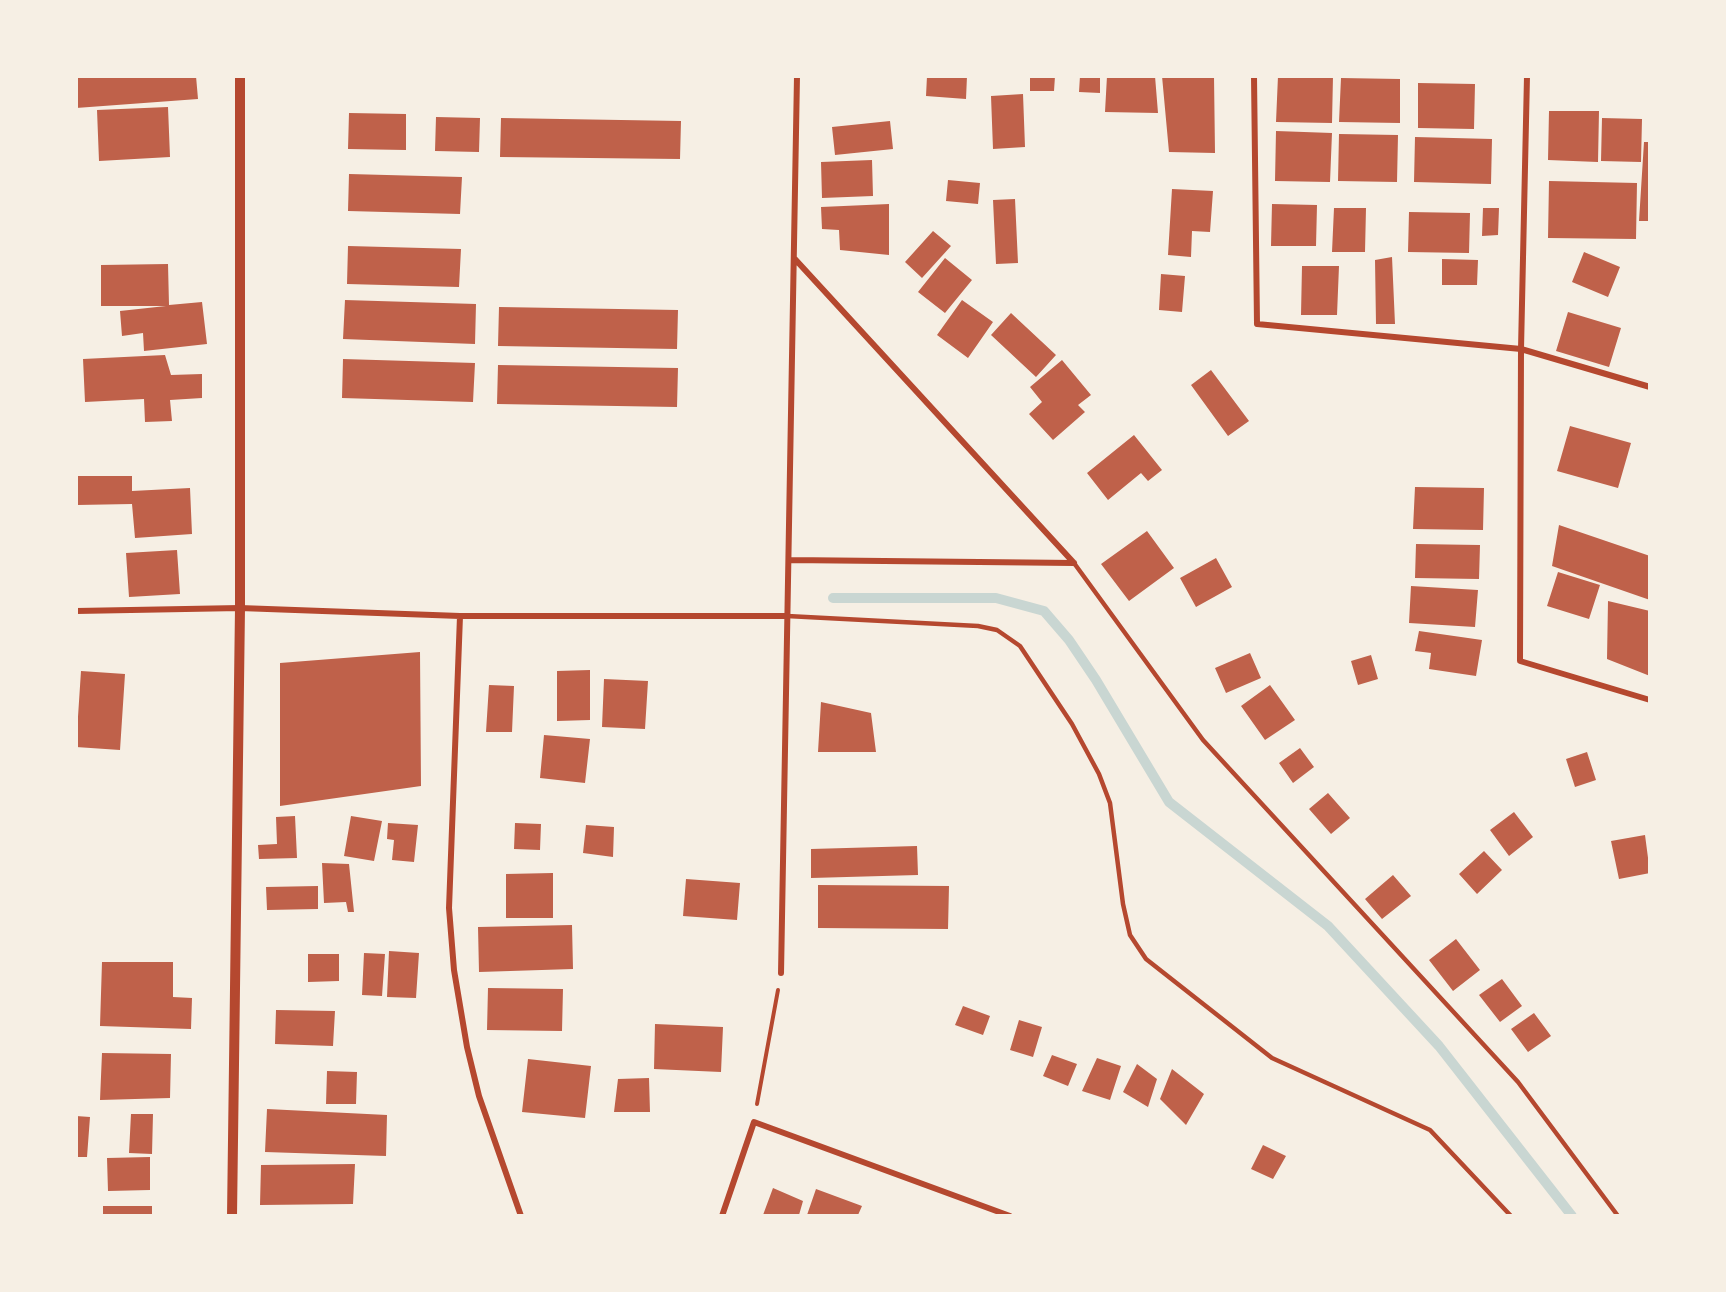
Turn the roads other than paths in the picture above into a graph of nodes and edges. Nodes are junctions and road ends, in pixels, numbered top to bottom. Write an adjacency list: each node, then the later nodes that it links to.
1 (240, 76): 10 (street)
2 (796, 76): 5 (street)
3 (1254, 76): 6 (street)
4 (1527, 76): 6 (street)
5 (794, 258): 8 (street); 9 (street)
6 (1521, 349): 7 (street); 14 (street)
7 (1650, 387)
8 (789, 560): 9 (street); 13 (street)
9 (1074, 563): 21 (lane)
10 (240, 608): 11 (street); 12 (street); 16 (street)
11 (76, 611)
12 (460, 616): 13 (street); 17 (street)
13 (787, 616): 15 (street); 20 (lane)
14 (1650, 700)
15 (781, 973)
16 (232, 1215)
17 (521, 1215)
18 (722, 1215): 19 (street)
19 (1010, 1215)
20 (1511, 1215)
21 (1618, 1215)

